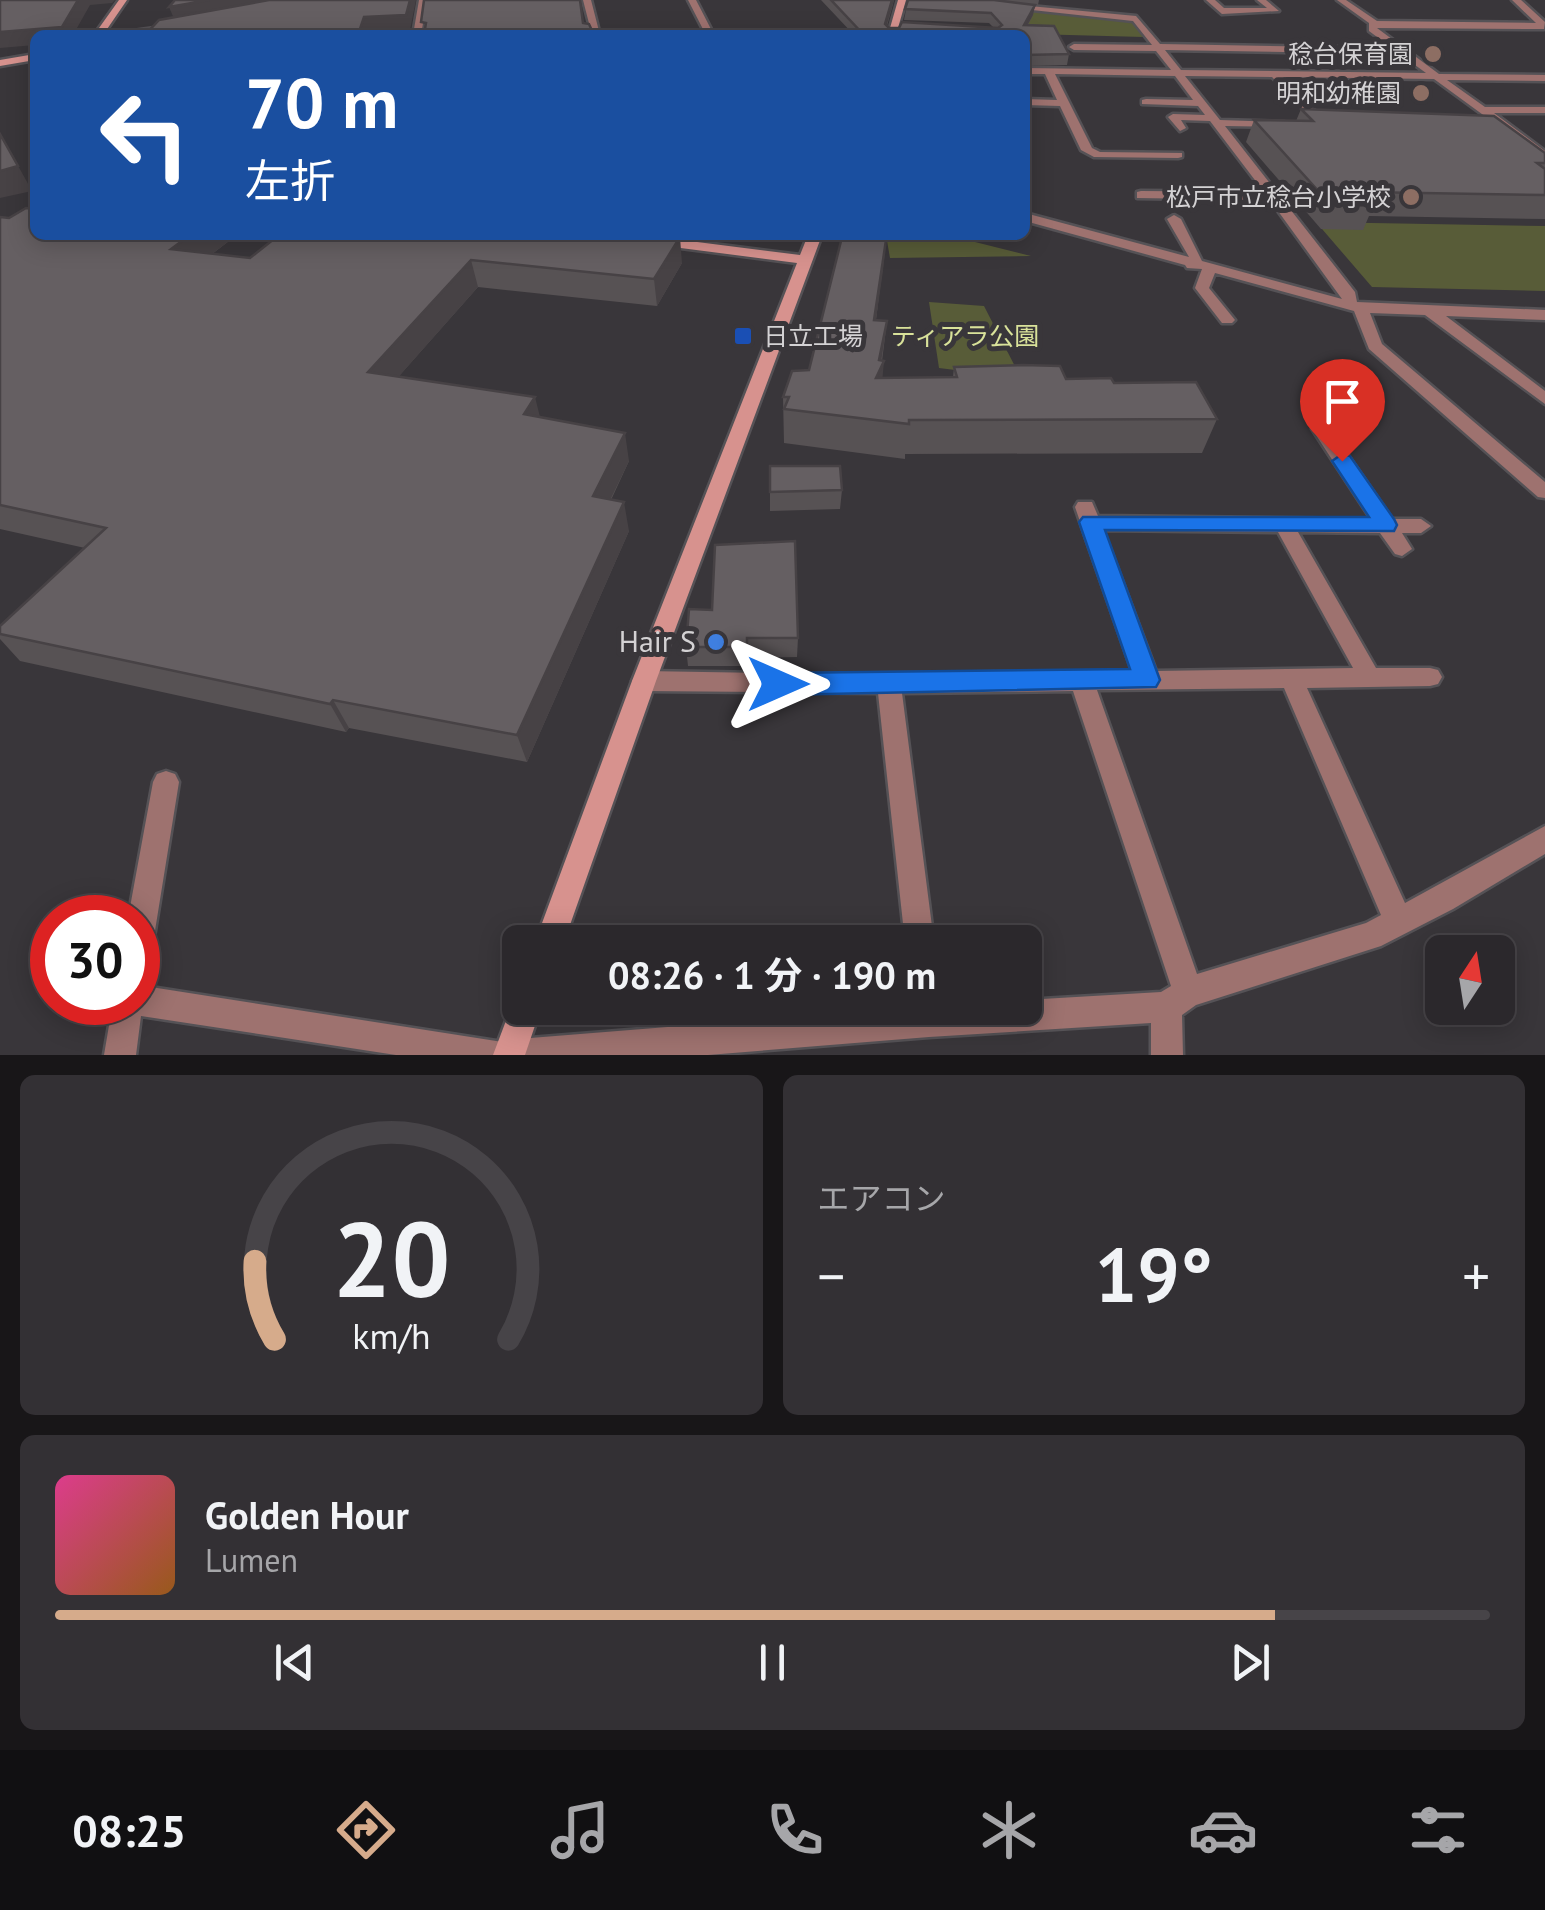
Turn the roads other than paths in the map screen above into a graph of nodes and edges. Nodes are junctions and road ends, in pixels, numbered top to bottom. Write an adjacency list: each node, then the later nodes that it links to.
1 (123, 0): 17 (street)
2 (423, 0): 19 (street)
3 (587, 0): 20 (street)
4 (692, 0): 21 (street)
5 (902, 0): 16 (street)
6 (1096, 0): 13 (street)
7 (1210, 0): 8 (street)
8 (1261, 0)
9 (1340, 0): 14 (street)
10 (1516, 0): 14 (street)
11 (1012, 4): 12 (street); 13 (street)
12 (991, 6)
13 (1092, 15): 22 (street)
14 (1374, 24): 23 (street)
15 (179, 26): 18 (street)
16 (897, 29)
17 (102, 30)
18 (155, 30)
19 (418, 30)
20 (595, 30)
21 (707, 30)
22 (1157, 48): 23 (street); 28 (street); 29 (street)
23 (1402, 51): 31 (street)
24 (30, 58): 25 (street)
25 (0, 64)
26 (1030, 71): 27 (street)
27 (1048, 71): 28 (street); 34 (street)
28 (1088, 72): 29 (street)
29 (1178, 74): 30 (street); 36 (street)
30 (1275, 75): 31 (street); 42 (street)
31 (1439, 78): 32 (street); 37 (street)
32 (1545, 78)
33 (1030, 102): 34 (street)
34 (1062, 102): 47 (street)
35 (1146, 102): 36 (street)
36 (1202, 103): 39 (street)
37 (1482, 110): 38 (street); 46 (street)
38 (1545, 110)
39 (1215, 120): 40 (street); 44 (street); 50 (street)
40 (1290, 124)
41 (1306, 124): 42 (street)
42 (1322, 124): 43 (street)
43 (1341, 125)
44 (1180, 128)
45 (1489, 128): 46 (street)
46 (1508, 128): 48 (street)
47 (1178, 154)
48 (1545, 156)
49 (1141, 196): 50 (street)
50 (1274, 196): 58 (street)
51 (1030, 217): 56 (street)
52 (1174, 218): 56 (street)
53 (650, 240): 55 (street)
54 (813, 240): 55 (street)
55 (804, 260): 73 (street)
56 (1192, 264): 57 (street)
57 (1209, 269): 58 (street); 61 (street)
58 (1355, 306): 59 (street); 64 (street)
59 (1431, 312): 60 (street); 62 (street)
60 (1545, 315)
61 (1227, 320)
62 (1545, 399)
63 (1321, 429): 66 (street)
64 (1541, 485)
65 (1282, 523): 66 (street); 71 (street); 72 (street)
66 (1386, 525): 67 (street); 68 (street)
67 (1421, 526)
68 (1402, 550)
69 (1430, 677): 71 (street)
70 (1291, 678): 71 (street); 72 (street); 79 (street)
71 (1370, 678)
72 (1146, 680): 74 (street)
73 (644, 681): 75 (street); 80 (street)
74 (1082, 681): 75 (street); 82 (street)
75 (889, 683): 81 (street)
76 (166, 782): 78 (street)
77 (1545, 839): 79 (street)
78 (146, 895)
79 (1400, 922): 82 (street)
80 (555, 925)
81 (917, 925)
82 (1177, 999): 84 (street); 92 (street)
83 (160, 1003): 89 (street)
84 (1042, 1007)
85 (125, 1025): 88 (street)
86 (520, 1025): 90 (street)
87 (818, 1025): 91 (street)
88 (120, 1055)
89 (500, 1055)
90 (509, 1055)
91 (518, 1055)
92 (1166, 1055)

